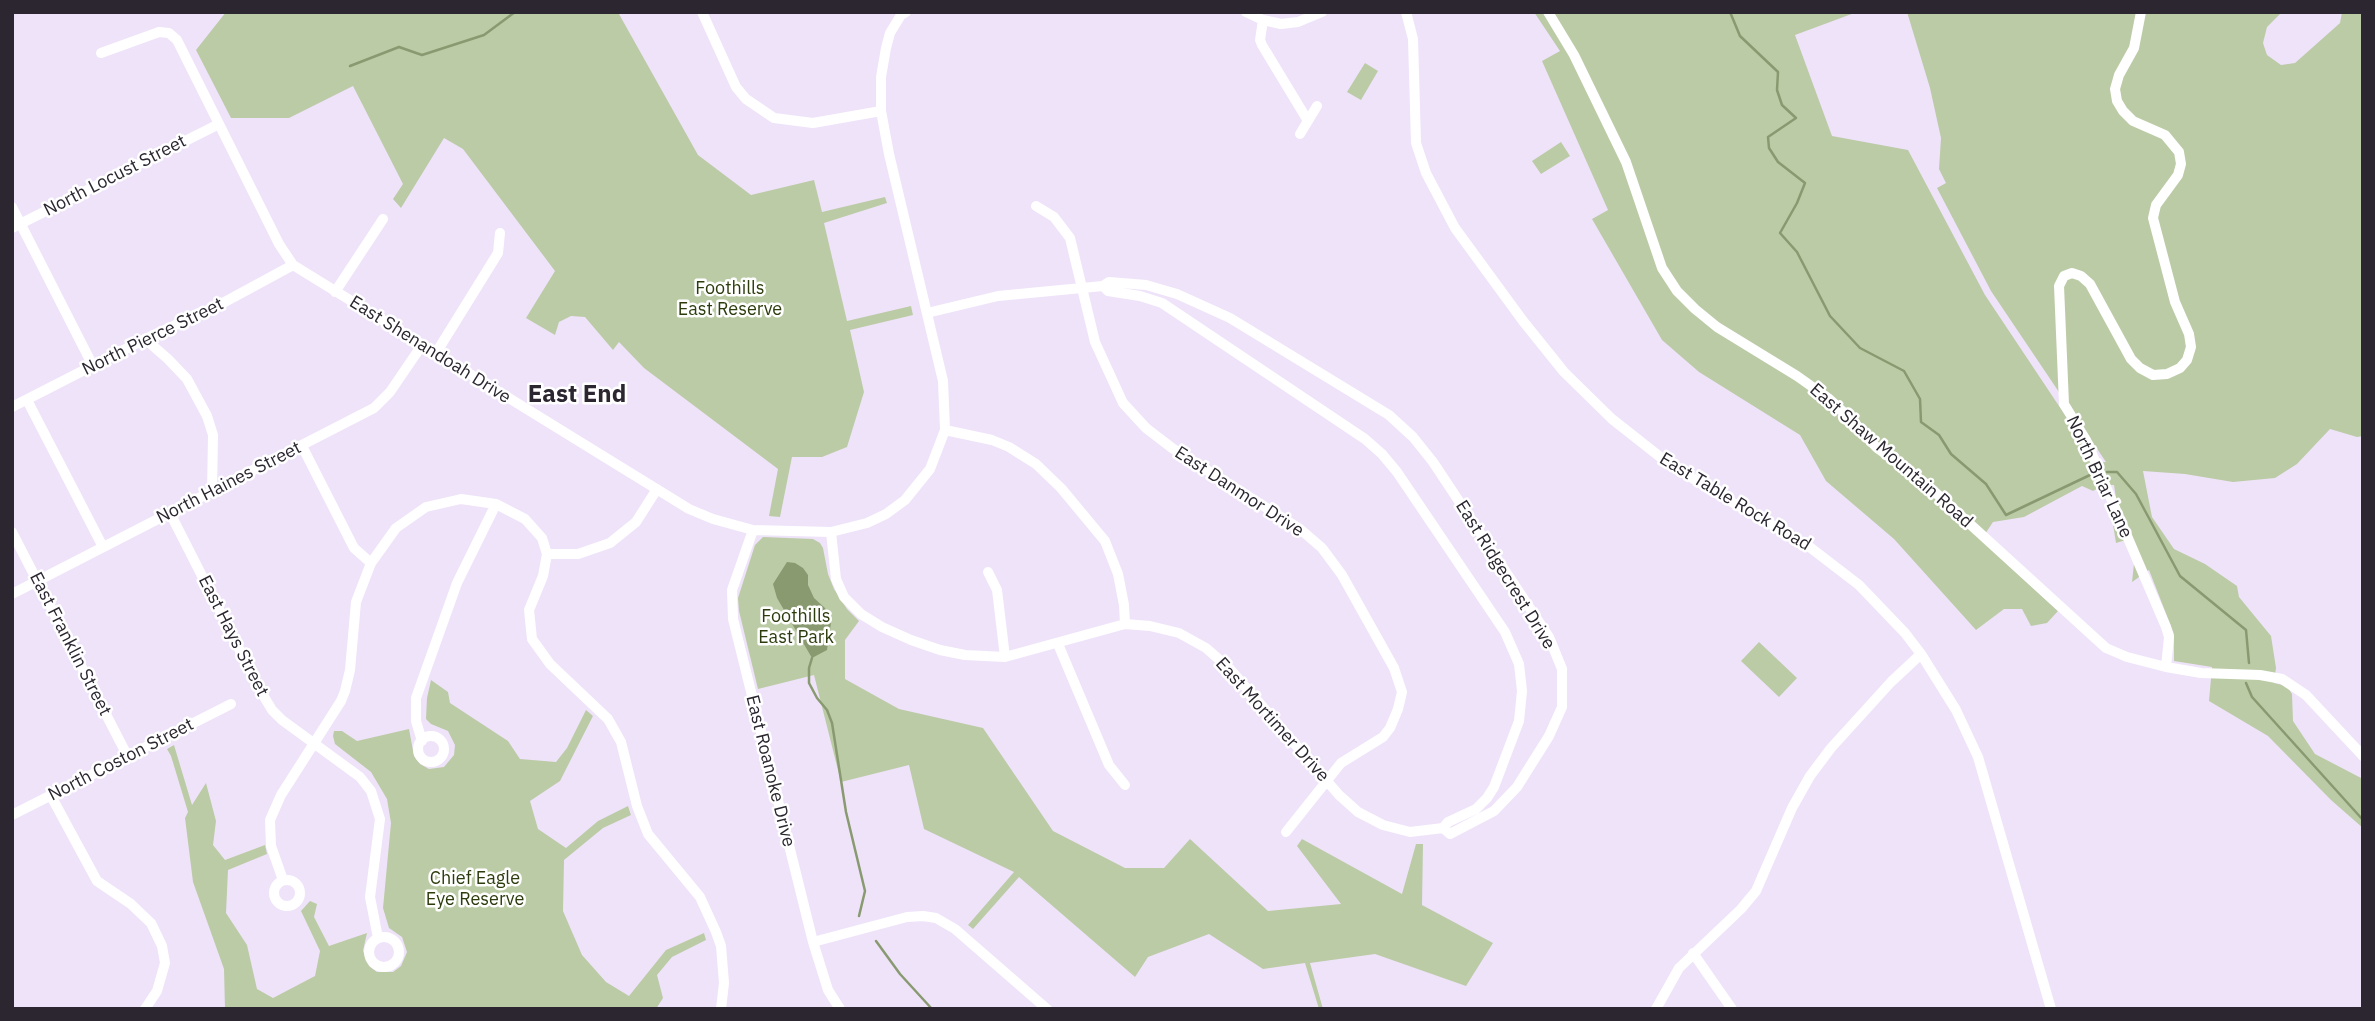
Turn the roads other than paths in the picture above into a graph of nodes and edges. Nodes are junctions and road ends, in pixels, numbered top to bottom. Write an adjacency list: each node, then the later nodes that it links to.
1 (702, 12): 11 (street)
2 (906, 12): 11 (street, East Shenandoah Drive)
3 (1246, 12): 8 (street)
4 (1322, 12): 8 (street)
5 (1406, 12): 48 (street, East Table Rock Road)
6 (1548, 12): 50 (street, East Shaw Mountain Road)
7 (2141, 12): 50 (street, North Briar Lane)
8 (1263, 20): 12 (street)
9 (101, 53): 13 (street, East Shenandoah Drive)
10 (1317, 106): 12 (street)
11 (881, 111): 24 (street, East Shenandoah Drive)
12 (1308, 121): 14 (street)
13 (219, 124): 18 (street, North Locust Street); 20 (street, East Shenandoah Drive)
14 (1300, 134)
15 (1036, 206): 22 (street, East Danmor Drive)
16 (12, 207): 18 (street)
17 (383, 219): 23 (street)
18 (17, 226): 28 (street)
19 (500, 233): 27 (street)
20 (293, 265): 23 (street, East Shenandoah Drive); 25 (street, North Pierce Street)
21 (1103, 286): 22 (street, East Ridgecrest Drive); 60 (street, East Ridgecrest Drive); 60 (street, East Ridgecrest Drive)
22 (1082, 288): 24 (street, East Ridgecrest Drive); 56 (street, East Danmor Drive)
23 (335, 292): 26 (street, East Shenandoah Drive)
24 (927, 313): 31 (street, East Shenandoah Drive)
25 (145, 339): 28 (street, North Pierce Street); 34 (street)
26 (422, 345): 27 (street, East Shenandoah Drive); 32 (street, North Haines Street)
27 (436, 353): 33 (street, East Shenandoah Drive)
28 (93, 366): 29 (street, North Pierce Street)
29 (27, 400): 30 (street, North Pierce Street); 40 (street)
30 (12, 407)
31 (945, 430): 39 (street, East Shenandoah Drive); 46 (street)
32 (302, 446): 34 (street, North Haines Street); 42 (street)
33 (657, 489): 37 (street, East Shenandoah Drive); 41 (street)
34 (212, 492): 36 (street, North Haines Street)
35 (496, 504): 41 (street); 42 (street); 52 (street)
36 (170, 513): 40 (street, North Haines Street); 53 (street, East Hays Street)
37 (753, 530): 39 (street, East Shenandoah Drive); 64 (street, East Roanoke Drive)
38 (12, 532): 44 (street, East Franklin Street)
39 (831, 533): 49 (street, East Mortimer Drive)
40 (103, 547): 44 (street, North Haines Street)
41 (547, 554): 67 (street)
42 (371, 563): 53 (street)
43 (988, 572): 49 (street)
44 (37, 581): 45 (street, North Haines Street); 55 (street, East Franklin Street)
45 (12, 594)
46 (1125, 624): 47 (street, East Mortimer Drive); 56 (street, East Mortimer Drive)
47 (1058, 644): 49 (street, East Mortimer Drive); 57 (street)
48 (1921, 654): 65 (street); 72 (street, East Table Rock Road)
49 (1006, 657)
50 (2166, 667): 54 (street, East Shaw Mountain Road)
51 (230, 704): 55 (street, North Coston Street)
52 (422, 741)
53 (314, 742): 62 (street); 63 (street, East Hays Street)
54 (2363, 756)
55 (128, 757): 58 (street, North Coston Street)
56 (1327, 782): 60 (street, East Mortimer Drive); 61 (street, East Danmor Drive)
57 (1125, 785)
58 (51, 796): 59 (street, North Coston Street); 66 (street)
59 (12, 815)
60 (1443, 828)
61 (1286, 832)
62 (283, 880)
63 (378, 938)
64 (813, 942): 68 (street, East Roanoke Drive); 69 (street)
65 (1693, 953): 70 (street); 71 (street)
66 (145, 1009)
67 (721, 1009)
68 (840, 1009)
69 (1047, 1009)
70 (1656, 1009)
71 (1732, 1009)
72 (2050, 1009)

